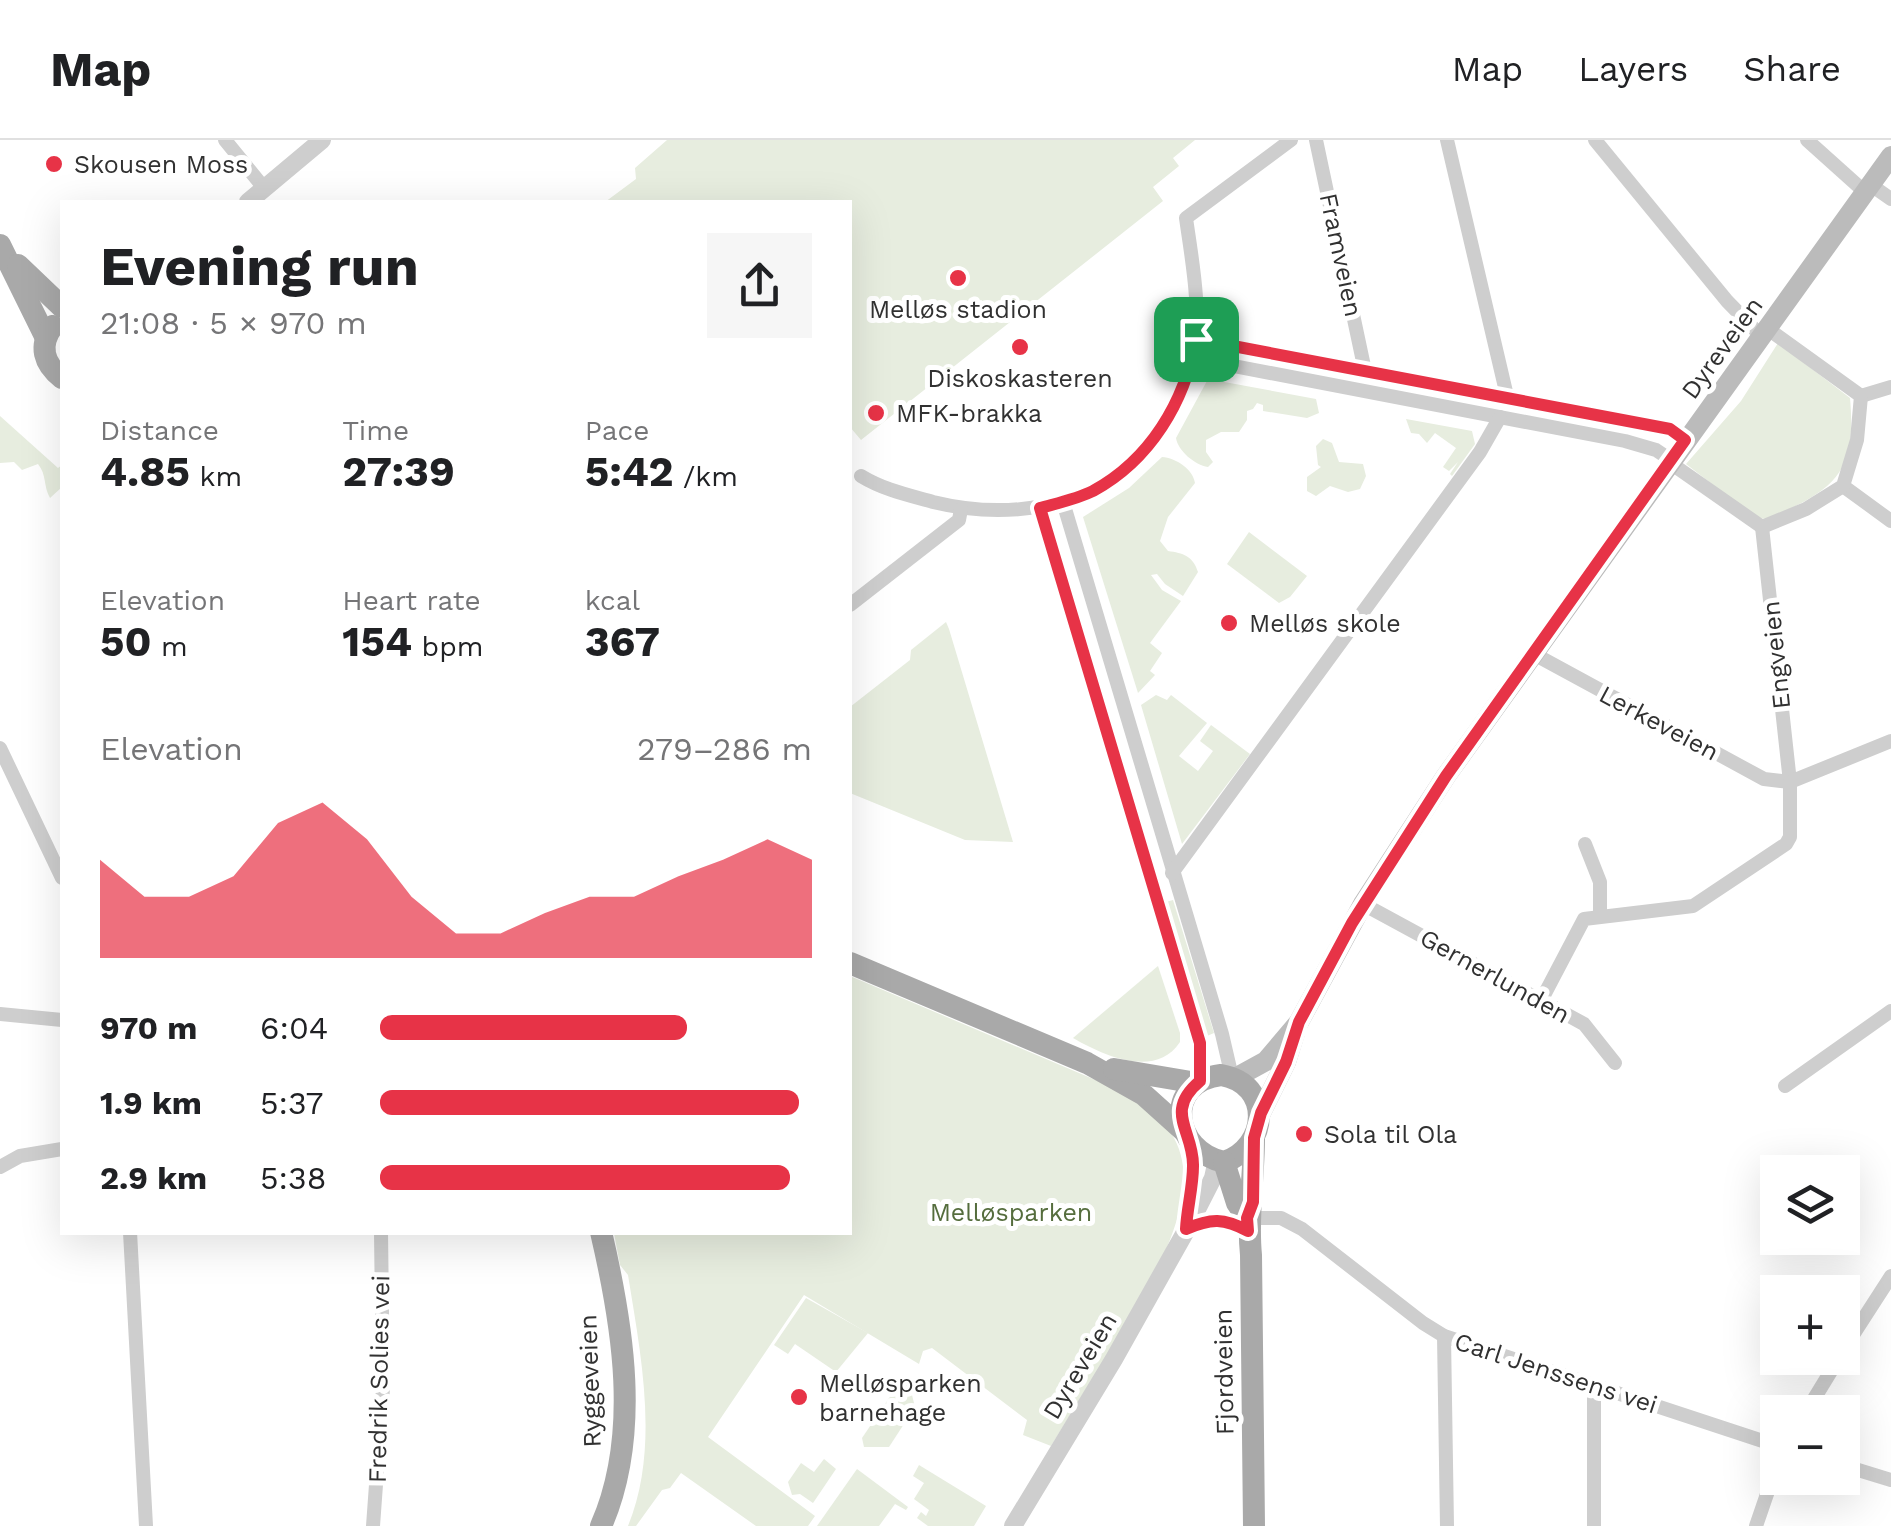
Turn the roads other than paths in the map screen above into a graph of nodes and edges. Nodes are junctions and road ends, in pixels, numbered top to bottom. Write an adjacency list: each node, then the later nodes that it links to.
1 (224, 140): 9 (street)
2 (322, 140): 9 (street)
3 (1291, 140): 18 (street)
4 (1316, 140): 20 (street, Framveien)
5 (1447, 140): 23 (street)
6 (1595, 140): 16 (street)
7 (1806, 140): 10 (street)
8 (1891, 156): 10 (main road, Dyreveien)
9 (264, 188): 12 (street)
10 (1868, 189): 11 (street); 16 (main road, Dyreveien)
11 (1891, 199)
12 (250, 200)
13 (4, 250): 14 (main road); 17 (main road)
14 (60, 305)
15 (60, 320): 17 (main road)
16 (1764, 333): 24 (street); 26 (main road, Dyreveien)
17 (45, 336): 21 (main road)
18 (1196, 339): 19 (street); 20 (street)
19 (1192, 358): 25 (street); 30 (street)
20 (1365, 371): 23 (street)
21 (60, 376)
22 (1891, 388): 24 (street)
23 (1507, 396): 26 (street)
24 (1861, 396): 29 (street)
25 (1500, 417): 27 (street); 41 (street)
26 (1685, 440): 27 (main road, Dyreveien)
27 (1675, 464): 34 (street); 36 (main road, Dyreveien)
28 (861, 476): 31 (street)
29 (1843, 486): 33 (street); 34 (street)
30 (1062, 502): 32 (street); 41 (street)
31 (961, 508): 32 (street); 35 (street)
32 (1040, 508): 54 (street)
33 (1891, 521)
34 (1762, 527): 39 (street, Engveien)
35 (852, 603)
36 (1532, 654): 39 (street, Lerkeveien); 43 (main road, Dyreveien)
37 (1891, 741): 39 (street)
38 (0, 748): 42 (street)
39 (1790, 782): 44 (street, Engveien)
40 (1585, 844): 44 (street)
41 (1172, 873): 53 (street)
42 (60, 874)
43 (1363, 904): 46 (street, Gernerlunden); 50 (main road, Dyreveien)
44 (1600, 916): 46 (street)
45 (852, 965): 51 (main road)
46 (1542, 999): 52 (street, Gernerlunden)
47 (1891, 1011): 55 (street)
48 (0, 1014): 49 (street)
49 (60, 1020)
50 (1299, 1022): 53 (main road, Dyreveien); 56 (main road, Dyreveien)
51 (1086, 1063): 54 (main road); 57 (main road)
52 (1615, 1063)
53 (1234, 1078): 54 (main road); 56 (main road)
54 (1199, 1082): 57 (main road)
55 (1785, 1086)
56 (1261, 1113): 58 (main road)
57 (1187, 1136): 60 (main road); 63 (street, Dyreveien)
58 (1254, 1138): 60 (main road); 62 (main road, Fjordveien)
59 (60, 1149): 61 (street)
60 (1220, 1161): 62 (main road, Fjordveien); 63 (street, Dyreveien)
61 (0, 1167)
62 (1247, 1224): 63 (street); 69 (street, Carl Jenssens vei); 79 (main road, Fjordveien)
63 (1186, 1229): 78 (street, Dyreveien)
64 (130, 1235): 75 (street)
65 (381, 1235): 76 (street, Fredrik Solies vei)
66 (602, 1235): 77 (main road, Ryggeveien)
67 (1891, 1276): 68 (street)
68 (1860, 1325)
69 (1444, 1336): 70 (street, Carl Jenssens vei); 80 (street)
70 (1594, 1386): 71 (street, Carl Jenssens vei); 81 (street)
71 (1760, 1440)
72 (1860, 1471): 73 (street)
73 (1891, 1480)
74 (1767, 1495): 82 (street)
75 (146, 1526)
76 (373, 1526)
77 (601, 1526)
78 (1012, 1526)
79 (1254, 1526)
80 (1447, 1526)
81 (1594, 1526)
82 (1756, 1526)

